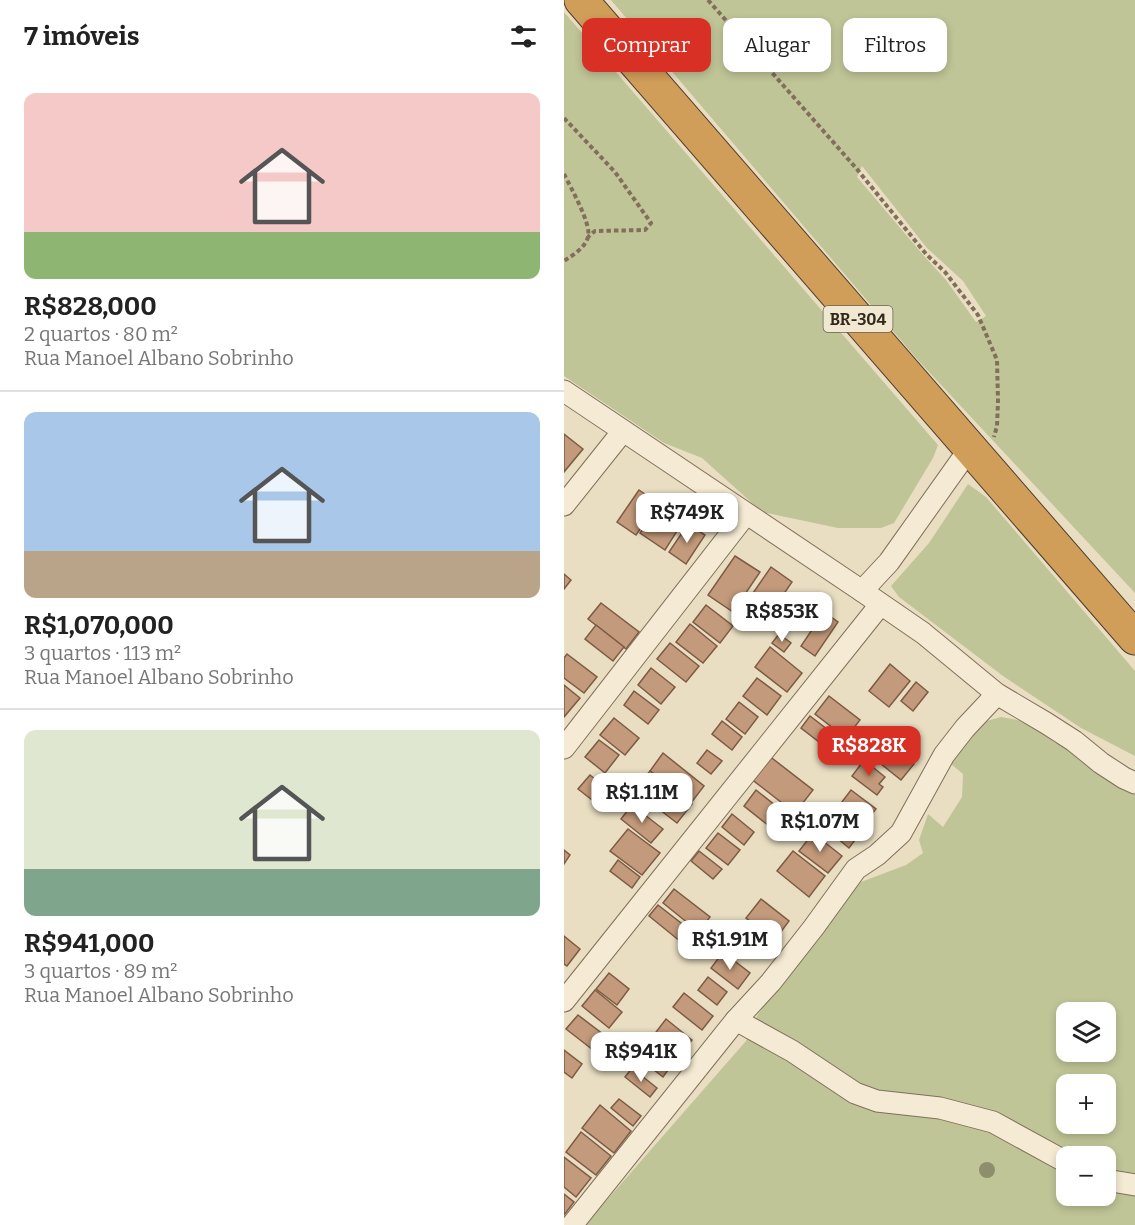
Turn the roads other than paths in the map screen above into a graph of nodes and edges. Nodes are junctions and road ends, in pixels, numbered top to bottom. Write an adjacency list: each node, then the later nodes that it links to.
1 (580, 0): 4 (highway, BR-304)
2 (564, 392): 3 (street)
3 (622, 431): 5 (street); 6 (street)
4 (975, 454): 7 (street); 9 (highway, BR-304)
5 (564, 505)
6 (746, 514): 7 (street); 11 (street)
7 (862, 591): 8 (street)
8 (880, 605): 10 (street); 13 (street)
9 (1135, 638)
10 (997, 694): 12 (street); 14 (street)
11 (564, 748)
12 (1135, 783)
13 (564, 1001)
14 (736, 1020): 15 (street); 18 (street)
15 (1056, 1157)
16 (1116, 1183): 17 (street)
17 (1135, 1185)
18 (572, 1225)

